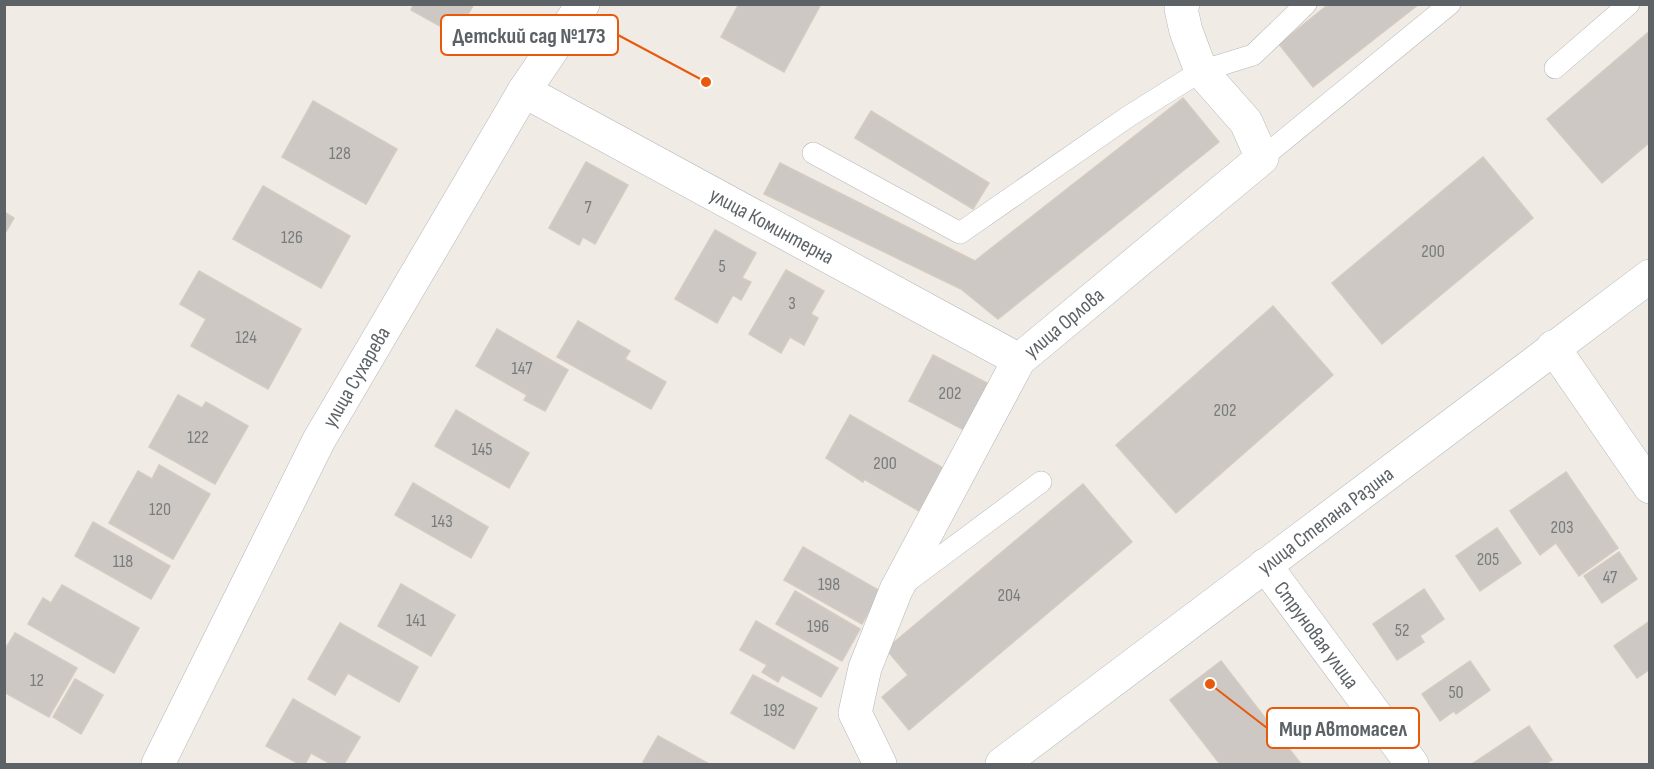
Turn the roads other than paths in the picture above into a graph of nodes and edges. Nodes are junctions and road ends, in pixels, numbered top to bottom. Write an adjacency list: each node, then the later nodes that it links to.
1 (583, 4): 8 (street, улица Сухарева)
2 (1183, 4): 7 (street)
3 (1306, 4): 7 (lane)
4 (1450, 4): 10 (lane)
5 (1629, 4): 6 (lane)
6 (1555, 68)
7 (1201, 71): 9 (lane); 10 (street)
8 (524, 91): 13 (street, улица Коминтерна); 18 (street, улица Сухарева)
9 (813, 153)
10 (1262, 158): 13 (street, улица Орлова)
11 (1650, 276): 12 (street, улица Степана Разина)
12 (1553, 347): 15 (street); 16 (street, улица Степана Разина)
13 (1019, 360): 17 (street, улица Орлова)
14 (1041, 482): 17 (lane)
15 (1650, 488)
16 (1265, 565): 20 (street, улица Степана Разина); 21 (street, Струновая улица)
17 (896, 590): 19 (street, улица Орлова)
18 (158, 765)
19 (880, 765)
20 (1002, 765)
21 (1412, 765)

